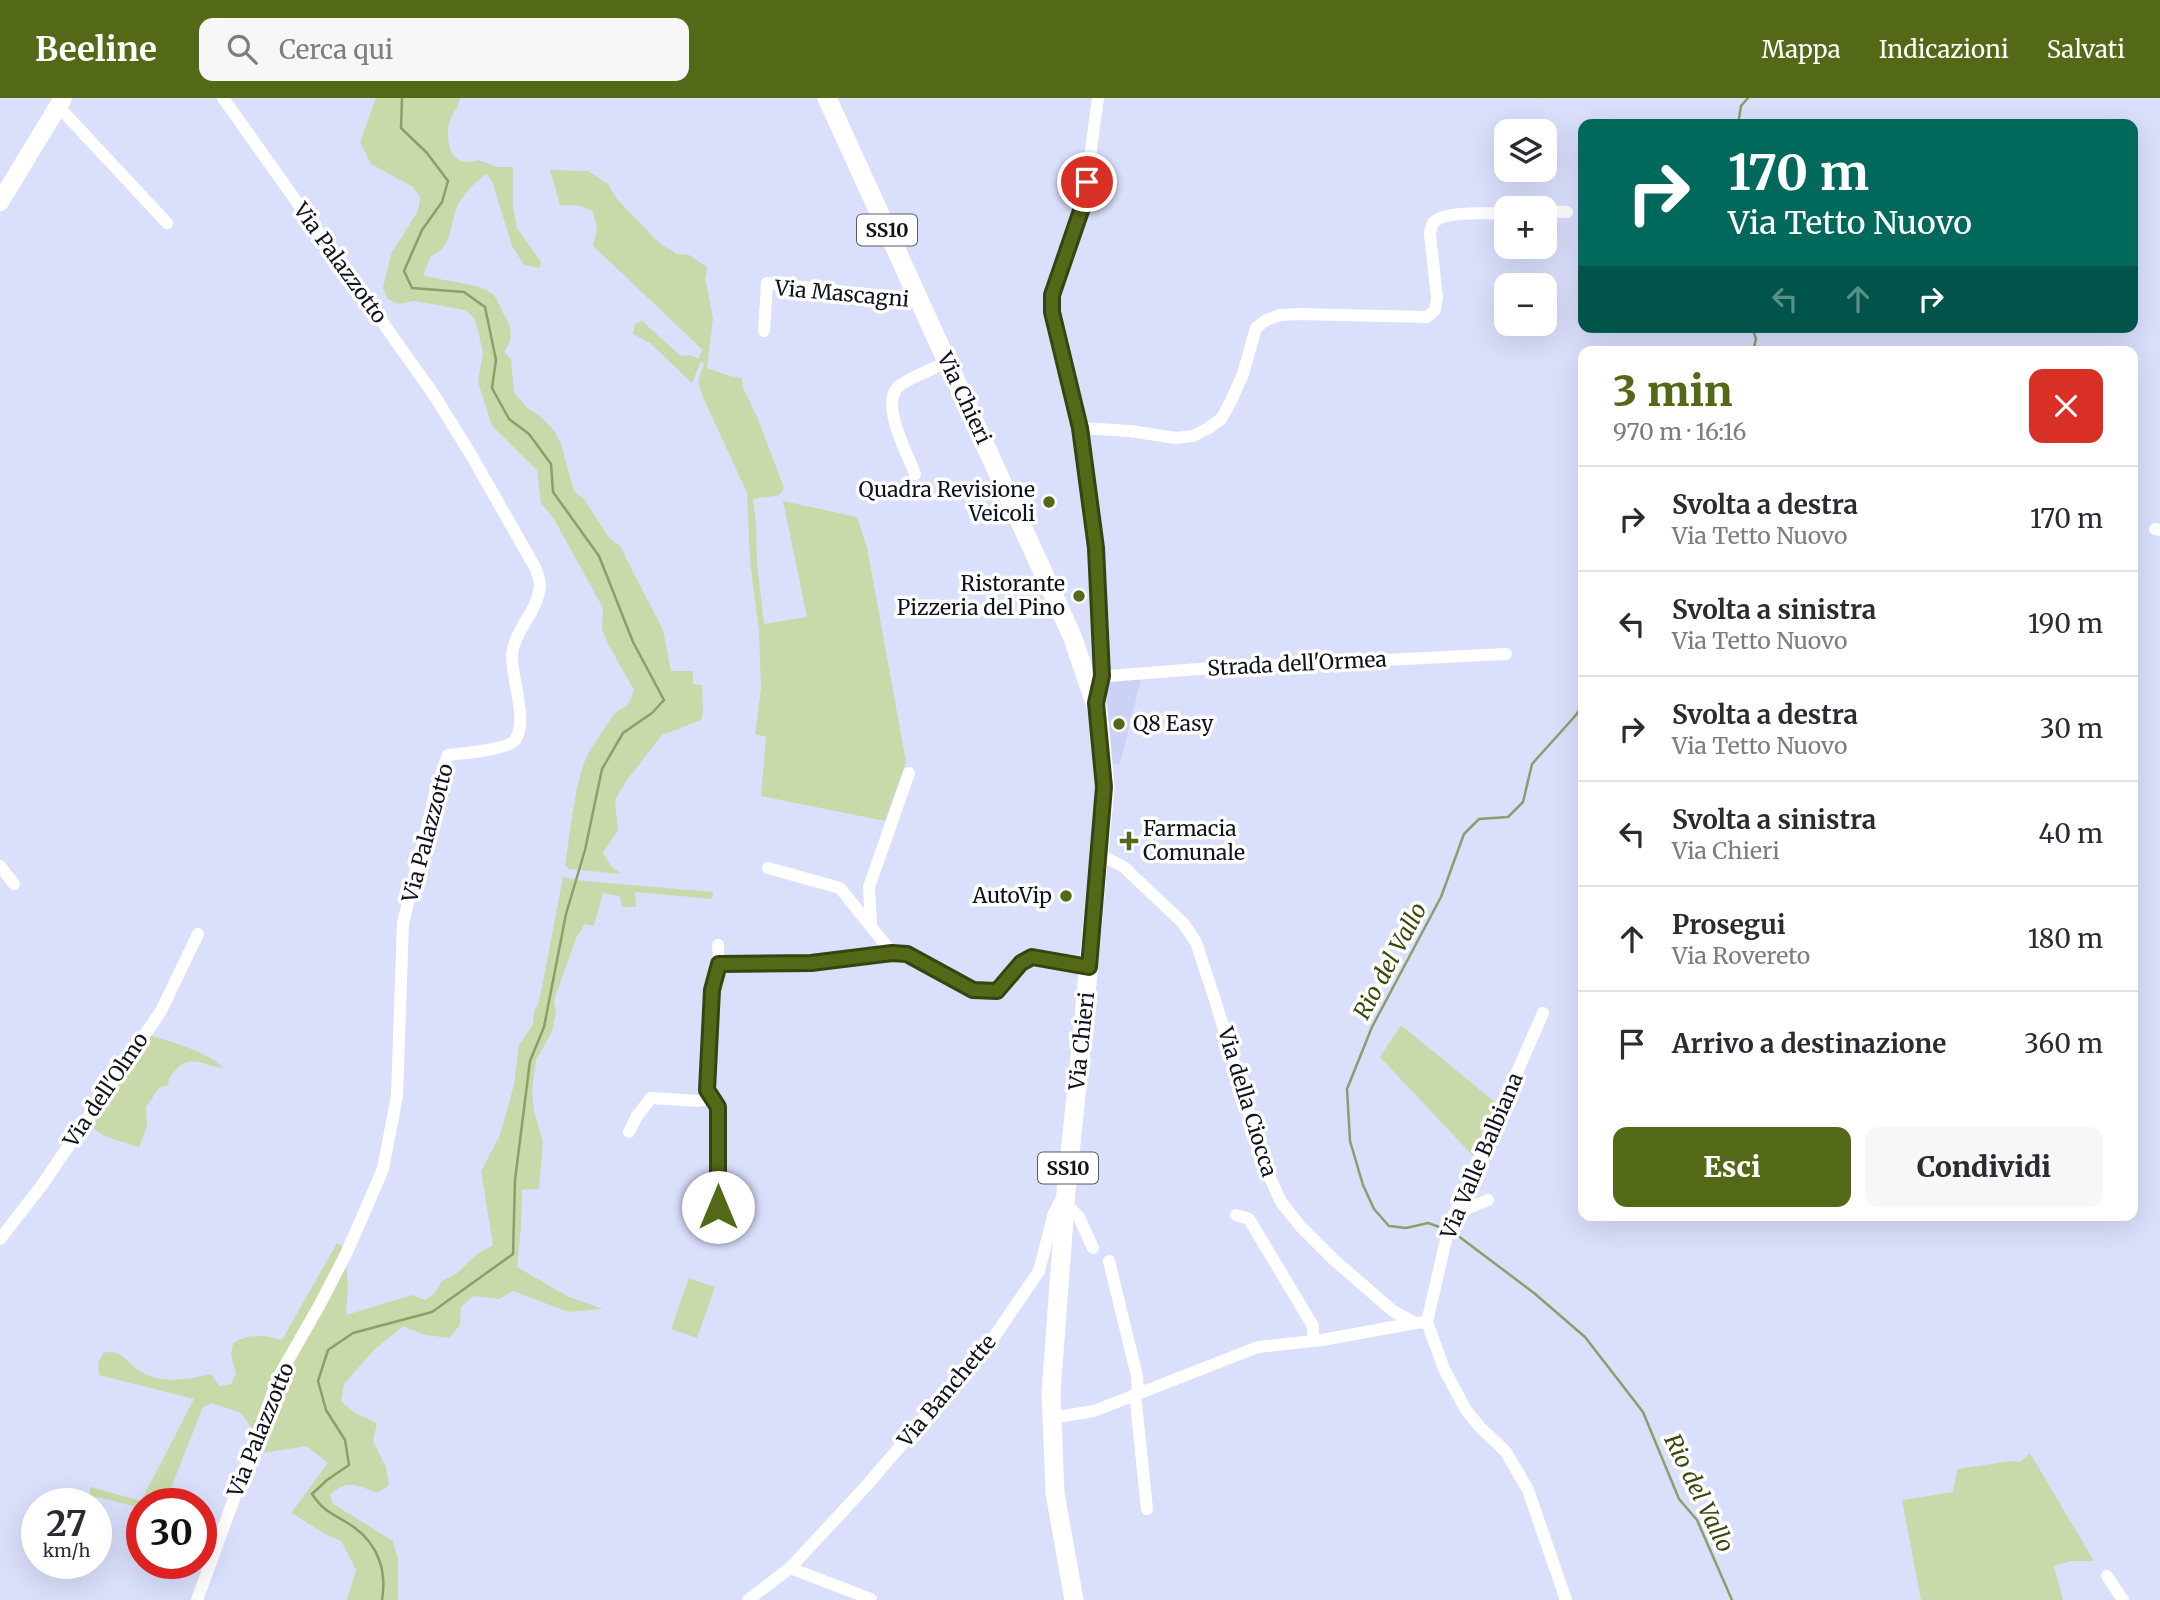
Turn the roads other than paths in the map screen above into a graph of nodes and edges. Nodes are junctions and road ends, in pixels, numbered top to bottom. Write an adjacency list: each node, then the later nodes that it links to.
1 (223, 98): 48 (street, Via Palazzotto)
2 (827, 98): 10 (main road, Via Chieri / SS10)
3 (1098, 98): 13 (street)
4 (61, 102): 5 (street); 9 (street)
5 (0, 202)
6 (1557, 212): 7 (street)
7 (1567, 212)
8 (1494, 214): 13 (street)
9 (167, 223)
10 (918, 300): 11 (street, Via Mascagni); 12 (main road, Via Chieri / SS10)
11 (764, 331)
12 (947, 362): 14 (street); 16 (main road, Via Chieri / SS10)
13 (1080, 428): 16 (street)
14 (915, 474)
15 (1506, 654): 16 (street, Strada dell'Ormea)
16 (1095, 677): 18 (main road, Via Chieri / SS10)
17 (909, 773): 22 (street)
18 (1100, 855): 27 (main road, Via Chieri / SS10); 39 (street, Via della Ciocca)
19 (0, 866): 21 (street)
20 (768, 868): 22 (street)
21 (14, 884)
22 (871, 926): 25 (street)
23 (198, 934): 36 (street, Via dell'Olmo)
24 (718, 946): 26 (street)
25 (892, 953): 26 (street); 27 (street)
26 (719, 964): 29 (street)
27 (1089, 967): 31 (main road, Via Chieri / SS10)
28 (1543, 1013): 34 (street, Via Valle Balbiana)
29 (712, 1097): 30 (street); 33 (street)
30 (629, 1132)
31 (1065, 1197): 37 (street); 42 (main road, Via Chieri / SS10); 44 (street, Via Banchette)
32 (1488, 1200): 34 (street)
33 (718, 1207)
34 (1454, 1214): 39 (street, Via Valle Balbiana)
35 (1236, 1215): 40 (street)
36 (0, 1238)
37 (1093, 1248)
38 (1109, 1261): 41 (street)
39 (1421, 1323): 40 (street); 52 (street)
40 (1313, 1340): 41 (street)
41 (1137, 1393): 42 (street); 43 (street)
42 (1051, 1418): 45 (main road, Via Chieri / SS10)
43 (1147, 1509)
44 (790, 1568): 47 (street); 49 (street, Via Banchette)
45 (1069, 1570): 50 (main road, Via Chieri); 51 (main road, Via Chieri)
46 (2107, 1576): 53 (street)
47 (871, 1599)
48 (197, 1600)
49 (748, 1600)
50 (1074, 1600)
51 (1080, 1600)
52 (1566, 1600)
53 (2123, 1600)

